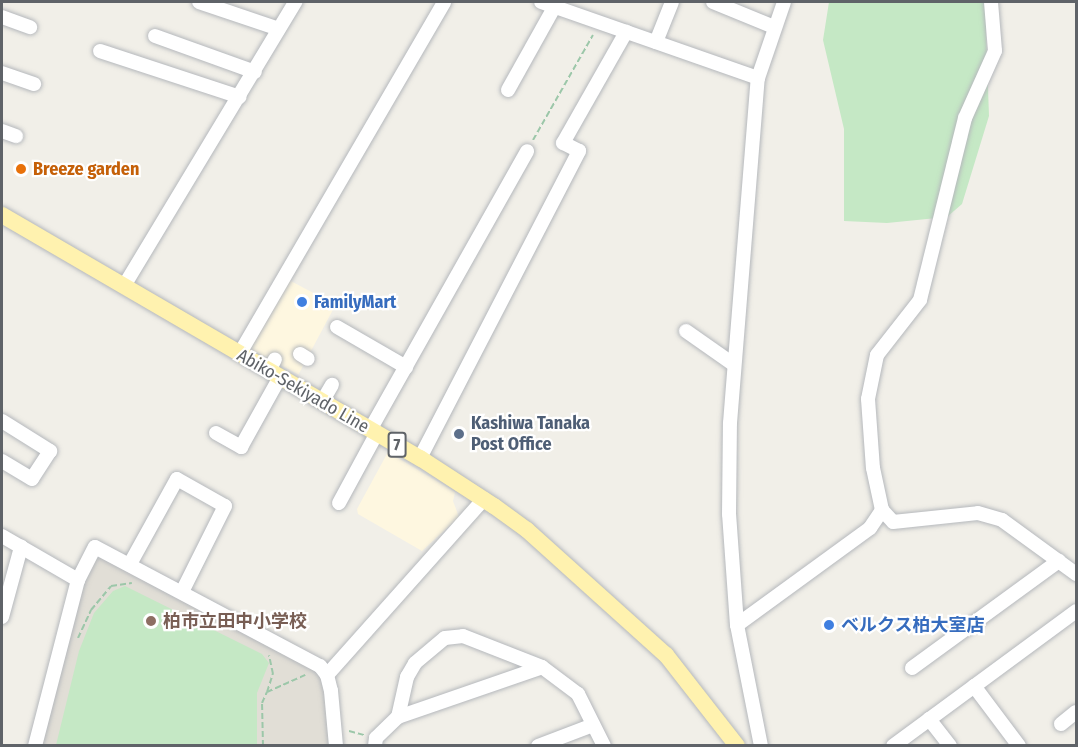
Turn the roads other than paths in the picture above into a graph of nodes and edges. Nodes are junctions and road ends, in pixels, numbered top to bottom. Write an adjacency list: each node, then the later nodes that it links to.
1 (199, 2): 13 (street)
2 (295, 2): 13 (street)
3 (444, 2): 31 (street)
4 (541, 2): 9 (street)
5 (672, 2): 16 (street)
6 (713, 2): 12 (street)
7 (784, 2): 12 (street)
8 (991, 2): 44 (street)
9 (555, 6): 14 (street); 22 (street)
10 (2, 17): 11 (street)
11 (30, 27)
12 (774, 27): 20 (street)
13 (279, 29): 18 (street)
14 (626, 32): 16 (street); 40 (street)
15 (155, 36): 18 (street)
16 (656, 42): 20 (street)
17 (100, 51): 23 (street)
18 (255, 72): 23 (street)
19 (2, 73): 21 (street)
20 (758, 78): 32 (street)
21 (34, 84)
22 (508, 90)
23 (240, 97): 28 (street)
24 (2, 131): 25 (street)
25 (16, 136)
26 (527, 152): 33 (street)
27 (2, 215): 28 (main road, Abiko-Sekiyado Line / 7)
28 (124, 286): 31 (main road, Abiko-Sekiyado Line / 7)
29 (337, 327): 33 (street)
30 (686, 331): 32 (street)
31 (240, 353): 34 (main road, Abiko-Sekiyado Line / 7)
32 (733, 364): 54 (street)
33 (406, 367): 38 (street)
34 (275, 369): 36 (main road, Abiko-Sekiyado Line / 7); 39 (street)
35 (332, 385): 36 (street)
36 (322, 402): 38 (main road, Abiko-Sekiyado Line / 7)
37 (2, 421): 41 (street)
38 (374, 431): 40 (main road, Abiko-Sekiyado Line / 7); 43 (street)
39 (216, 433)
40 (420, 458): 42 (main road, Abiko-Sekiyado Line / 7)
41 (2, 461)
42 (484, 499): 57 (street); 69 (main road, Abiko-Sekiyado Line / 7)
43 (339, 503)
44 (882, 510): 47 (street); 54 (street)
45 (2, 536): 46 (street)
46 (21, 547): 50 (street); 53 (street)
47 (1059, 561): 49 (street); 56 (street)
48 (130, 564): 50 (street); 51 (street); 51 (street)
49 (1077, 574)
50 (78, 580): 64 (street)
51 (182, 592): 57 (street)
52 (1077, 610): 58 (street)
53 (2, 617)
54 (737, 626): 70 (street)
55 (542, 667): 60 (street); 60 (street); 63 (street)
56 (912, 668)
57 (323, 670): 65 (street)
58 (974, 686): 61 (street); 73 (street)
59 (1077, 712): 62 (street)
60 (398, 717): 66 (street)
61 (929, 719): 71 (street); 72 (street)
62 (1061, 724)
63 (593, 725): 67 (street); 68 (street)
64 (36, 746)
65 (336, 746)
66 (375, 746)
67 (538, 746)
68 (604, 746)
69 (737, 746)
70 (761, 746)
71 (893, 746)
72 (950, 746)
73 (1019, 746)

